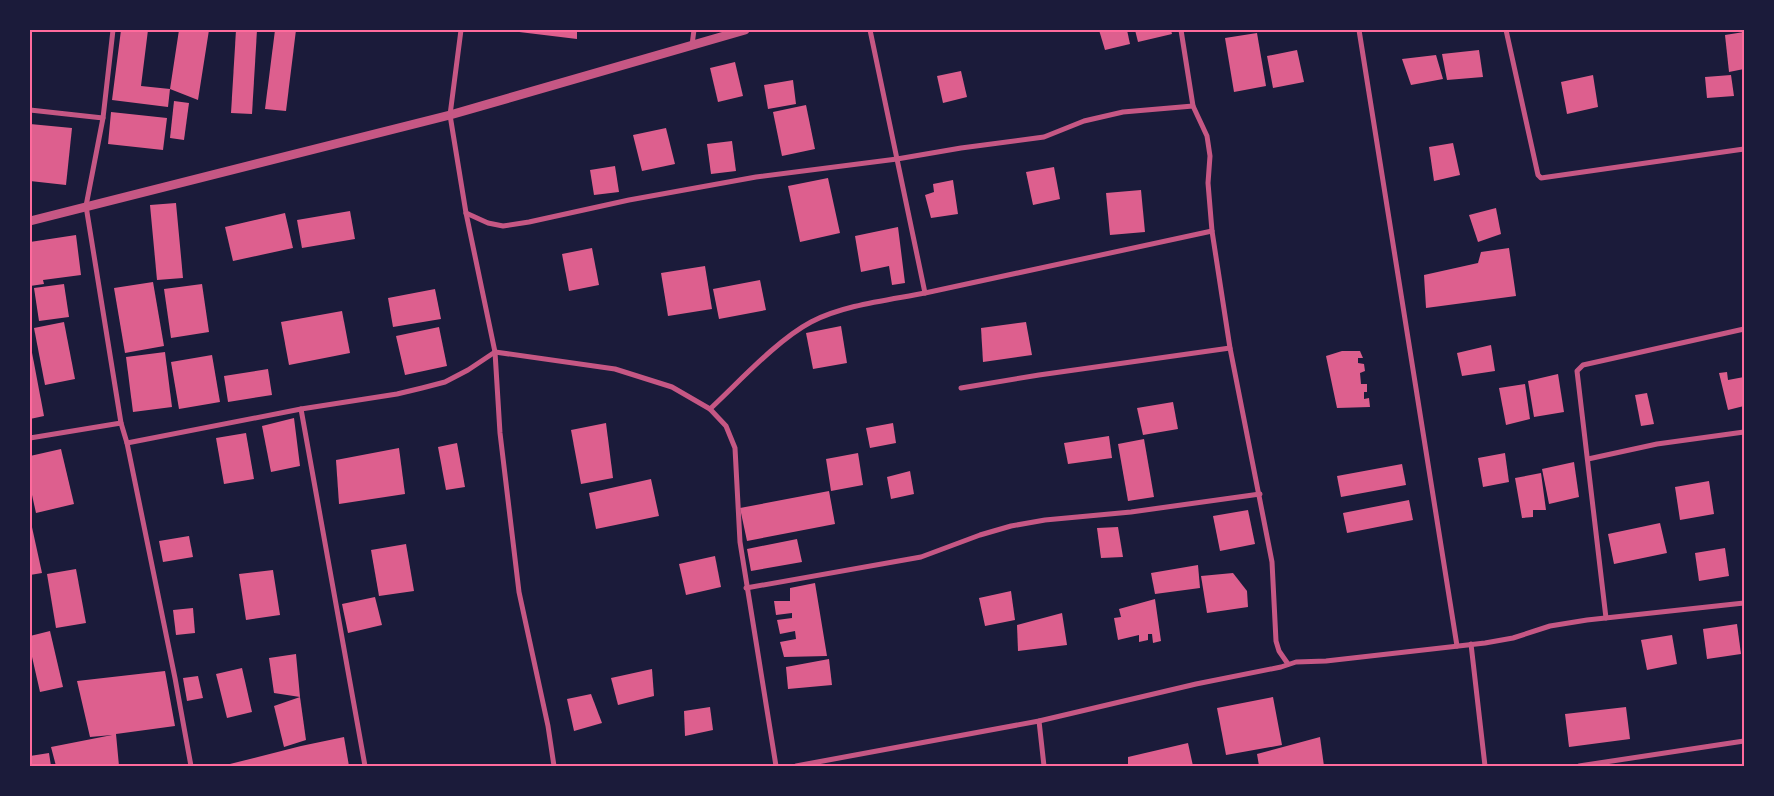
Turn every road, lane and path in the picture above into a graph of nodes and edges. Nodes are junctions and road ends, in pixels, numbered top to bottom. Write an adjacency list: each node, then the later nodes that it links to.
1 (113, 30): 13 (street)
2 (460, 30): 12 (street)
3 (694, 30): 9 (street)
4 (745, 30): 9 (street)
5 (870, 30): 15 (street)
6 (1181, 30): 10 (street)
7 (1359, 30): 37 (street)
8 (1506, 30): 14 (street)
9 (692, 45): 12 (street)
10 (1193, 106): 15 (street); 19 (street)
11 (30, 110): 13 (street)
12 (450, 115): 16 (street); 17 (street)
13 (102, 118): 16 (street)
14 (1744, 149)
15 (897, 159): 17 (street); 20 (street)
16 (86, 206): 18 (street); 27 (street)
17 (466, 213): 23 (street)
18 (30, 221)
19 (1212, 231): 20 (street); 22 (street)
20 (925, 293): 26 (street)
21 (1744, 329): 31 (street)
22 (1230, 348): 24 (street); 32 (street)
23 (495, 352): 25 (street); 26 (street); 44 (street)
24 (962, 388)
25 (300, 409): 30 (street); 43 (street)
26 (710, 409): 33 (street)
27 (121, 424): 29 (street); 30 (street)
28 (1744, 432): 31 (street)
29 (30, 438)
30 (127, 443): 42 (street)
31 (1588, 459): 35 (street)
32 (1260, 494): 33 (street); 38 (street)
33 (746, 588): 45 (street)
34 (1744, 603): 35 (street)
35 (1606, 618): 36 (street)
36 (1471, 644): 37 (street); 49 (street)
37 (1457, 646): 38 (street)
38 (1288, 664): 39 (street)
39 (1039, 721): 41 (street); 48 (street)
40 (1744, 740): 50 (street)
41 (844, 758): 46 (street); 47 (street)
42 (191, 766)
43 (364, 766)
44 (554, 766)
45 (776, 766)
46 (796, 766)
47 (847, 766)
48 (1044, 766)
49 (1485, 766)
50 (1580, 766)

